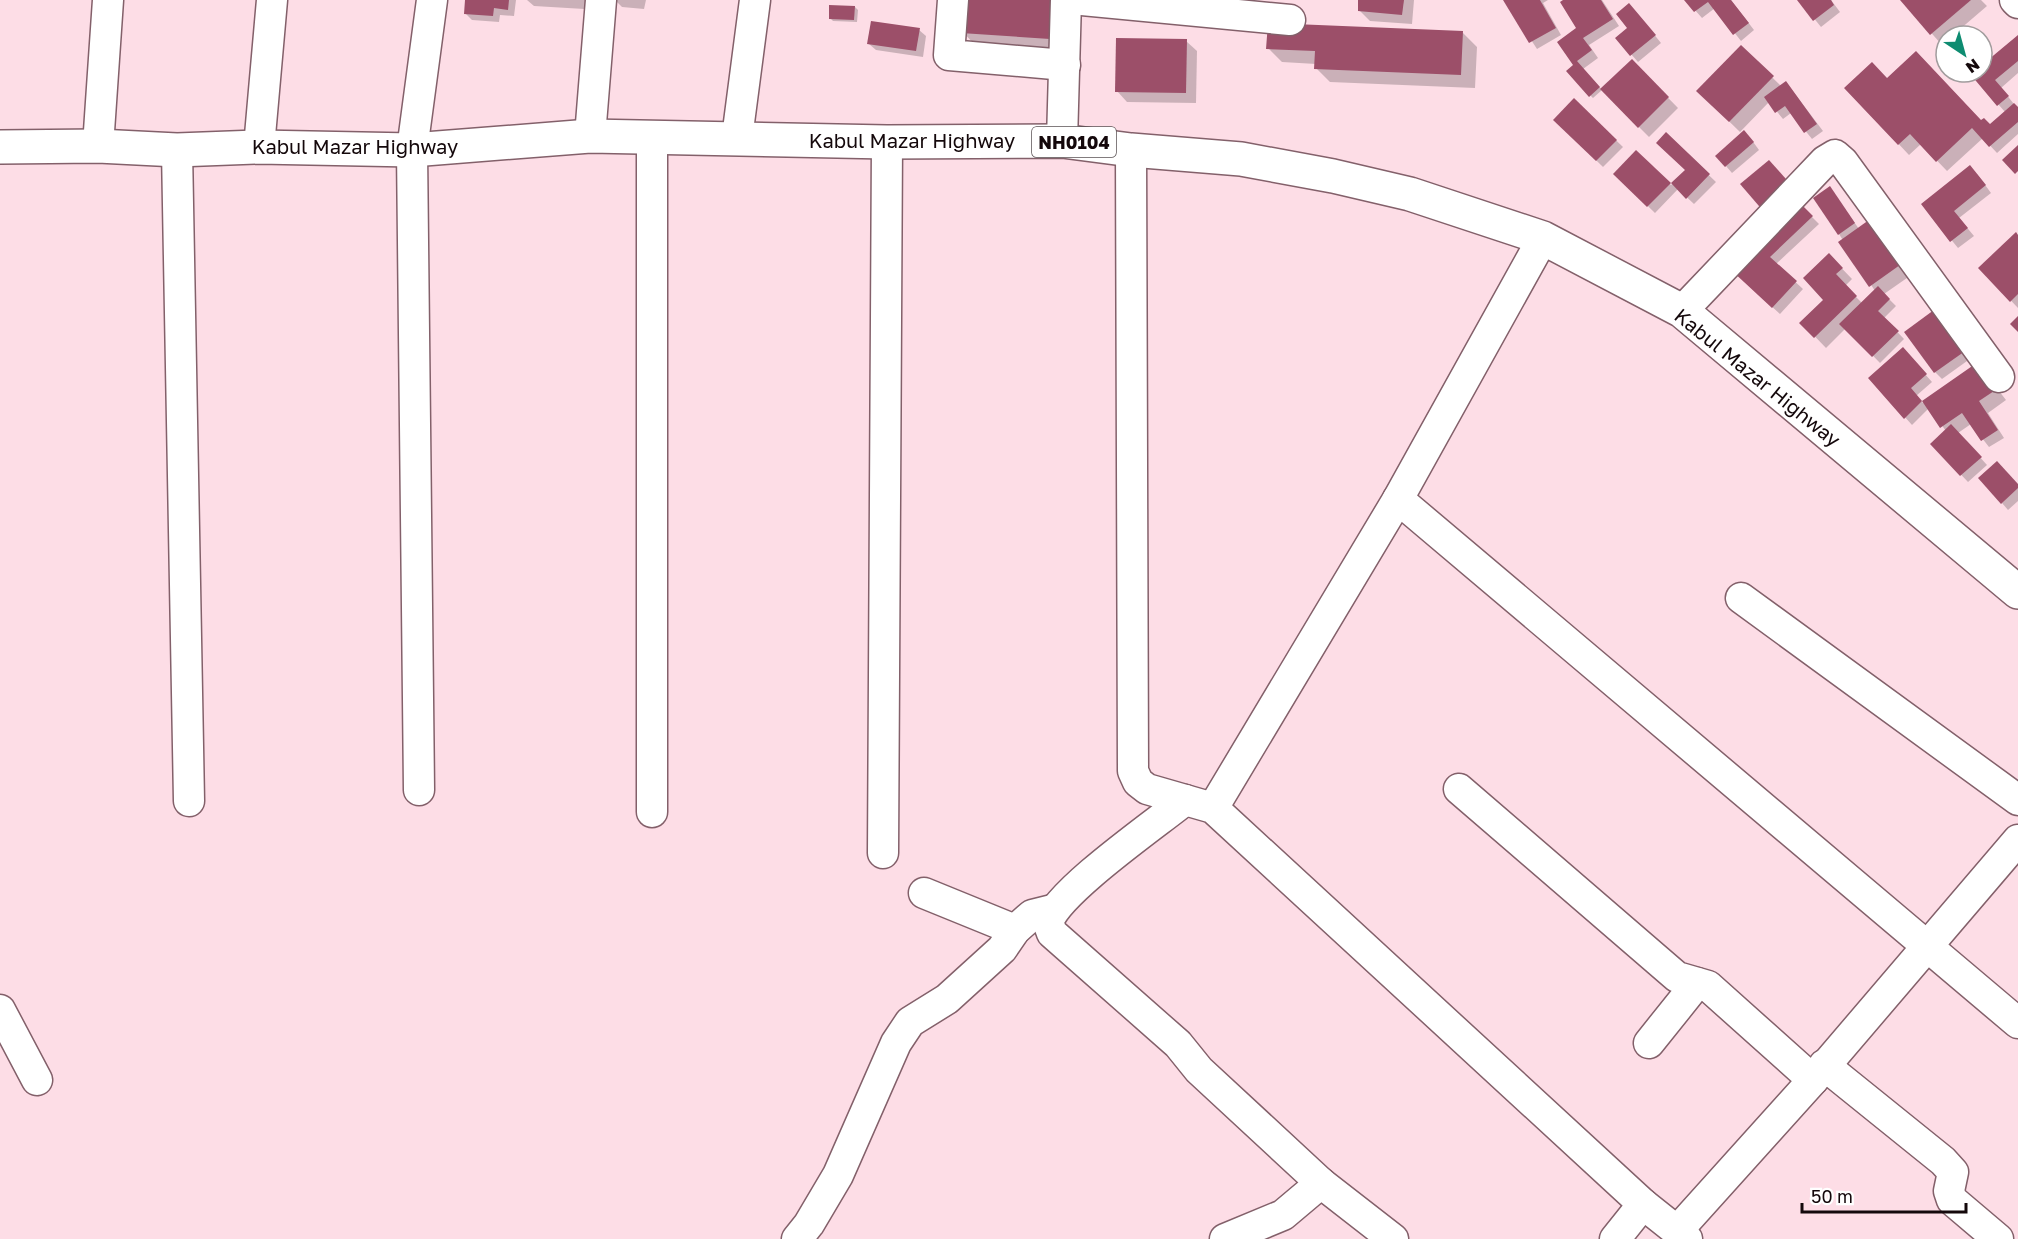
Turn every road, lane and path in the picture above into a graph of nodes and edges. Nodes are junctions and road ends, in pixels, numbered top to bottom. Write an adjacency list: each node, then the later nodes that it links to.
1 (108, 0): 16 (street)
2 (272, 0): 18 (street)
3 (432, 0): 20 (street)
4 (601, 0): 11 (street)
5 (756, 0): 12 (street)
6 (953, 0): 10 (street)
7 (1066, 0): 10 (street)
8 (1082, 0): 9 (street)
9 (1290, 20)
10 (1065, 65): 14 (street)
11 (590, 136): 13 (highway, Kabul Mazar Highway / NH0104); 20 (highway, Kabul Mazar Highway / NH0104)
12 (737, 138): 13 (highway, Kabul Mazar Highway / NH0104); 15 (highway, Kabul Mazar Highway / NH0104)
13 (652, 139): 33 (street)
14 (1062, 141): 15 (highway, Kabul Mazar Highway / NH0104); 21 (highway, Kabul Mazar Highway / NH0104)
15 (887, 142): 35 (street)
16 (98, 146): 17 (highway, Kabul Mazar Highway / NH0104); 19 (highway, Kabul Mazar Highway / NH0104)
17 (0, 147)
18 (259, 147): 19 (highway, Kabul Mazar Highway / NH0104); 20 (highway, Kabul Mazar Highway / NH0104)
19 (177, 150): 31 (street)
20 (412, 150): 29 (street)
21 (1131, 150): 22 (highway, Kabul Mazar Highway / NH0104); 32 (street)
22 (1543, 238): 23 (highway, Kabul Mazar Highway / NH0104); 25 (street)
23 (1682, 311): 24 (street); 26 (highway, Kabul Mazar Highway / NH0104)
24 (1999, 377)
25 (1398, 499): 32 (street); 39 (street)
26 (2018, 592)
27 (1741, 598): 30 (street)
28 (1459, 789): 40 (street)
29 (419, 790)
30 (2018, 800)
31 (189, 801)
32 (1199, 804): 37 (street); 47 (street)
33 (652, 812)
34 (2018, 840): 39 (street)
35 (883, 853)
36 (924, 893): 38 (street)
37 (1052, 910): 38 (street); 46 (street)
38 (1015, 930): 50 (street)
39 (1927, 945): 42 (street); 44 (street)
40 (1697, 983): 43 (street); 44 (street)
41 (0, 1010): 45 (street)
42 (2018, 1023)
43 (1649, 1043)
44 (1818, 1072): 49 (street); 54 (street)
45 (37, 1080)
46 (1321, 1183): 48 (street); 52 (street)
47 (1643, 1204): 49 (street); 53 (street)
48 (1279, 1227): 51 (street)
49 (1682, 1235)
50 (797, 1239)
51 (1226, 1239)
52 (1393, 1239)
53 (1615, 1239)
54 (1998, 1239)

